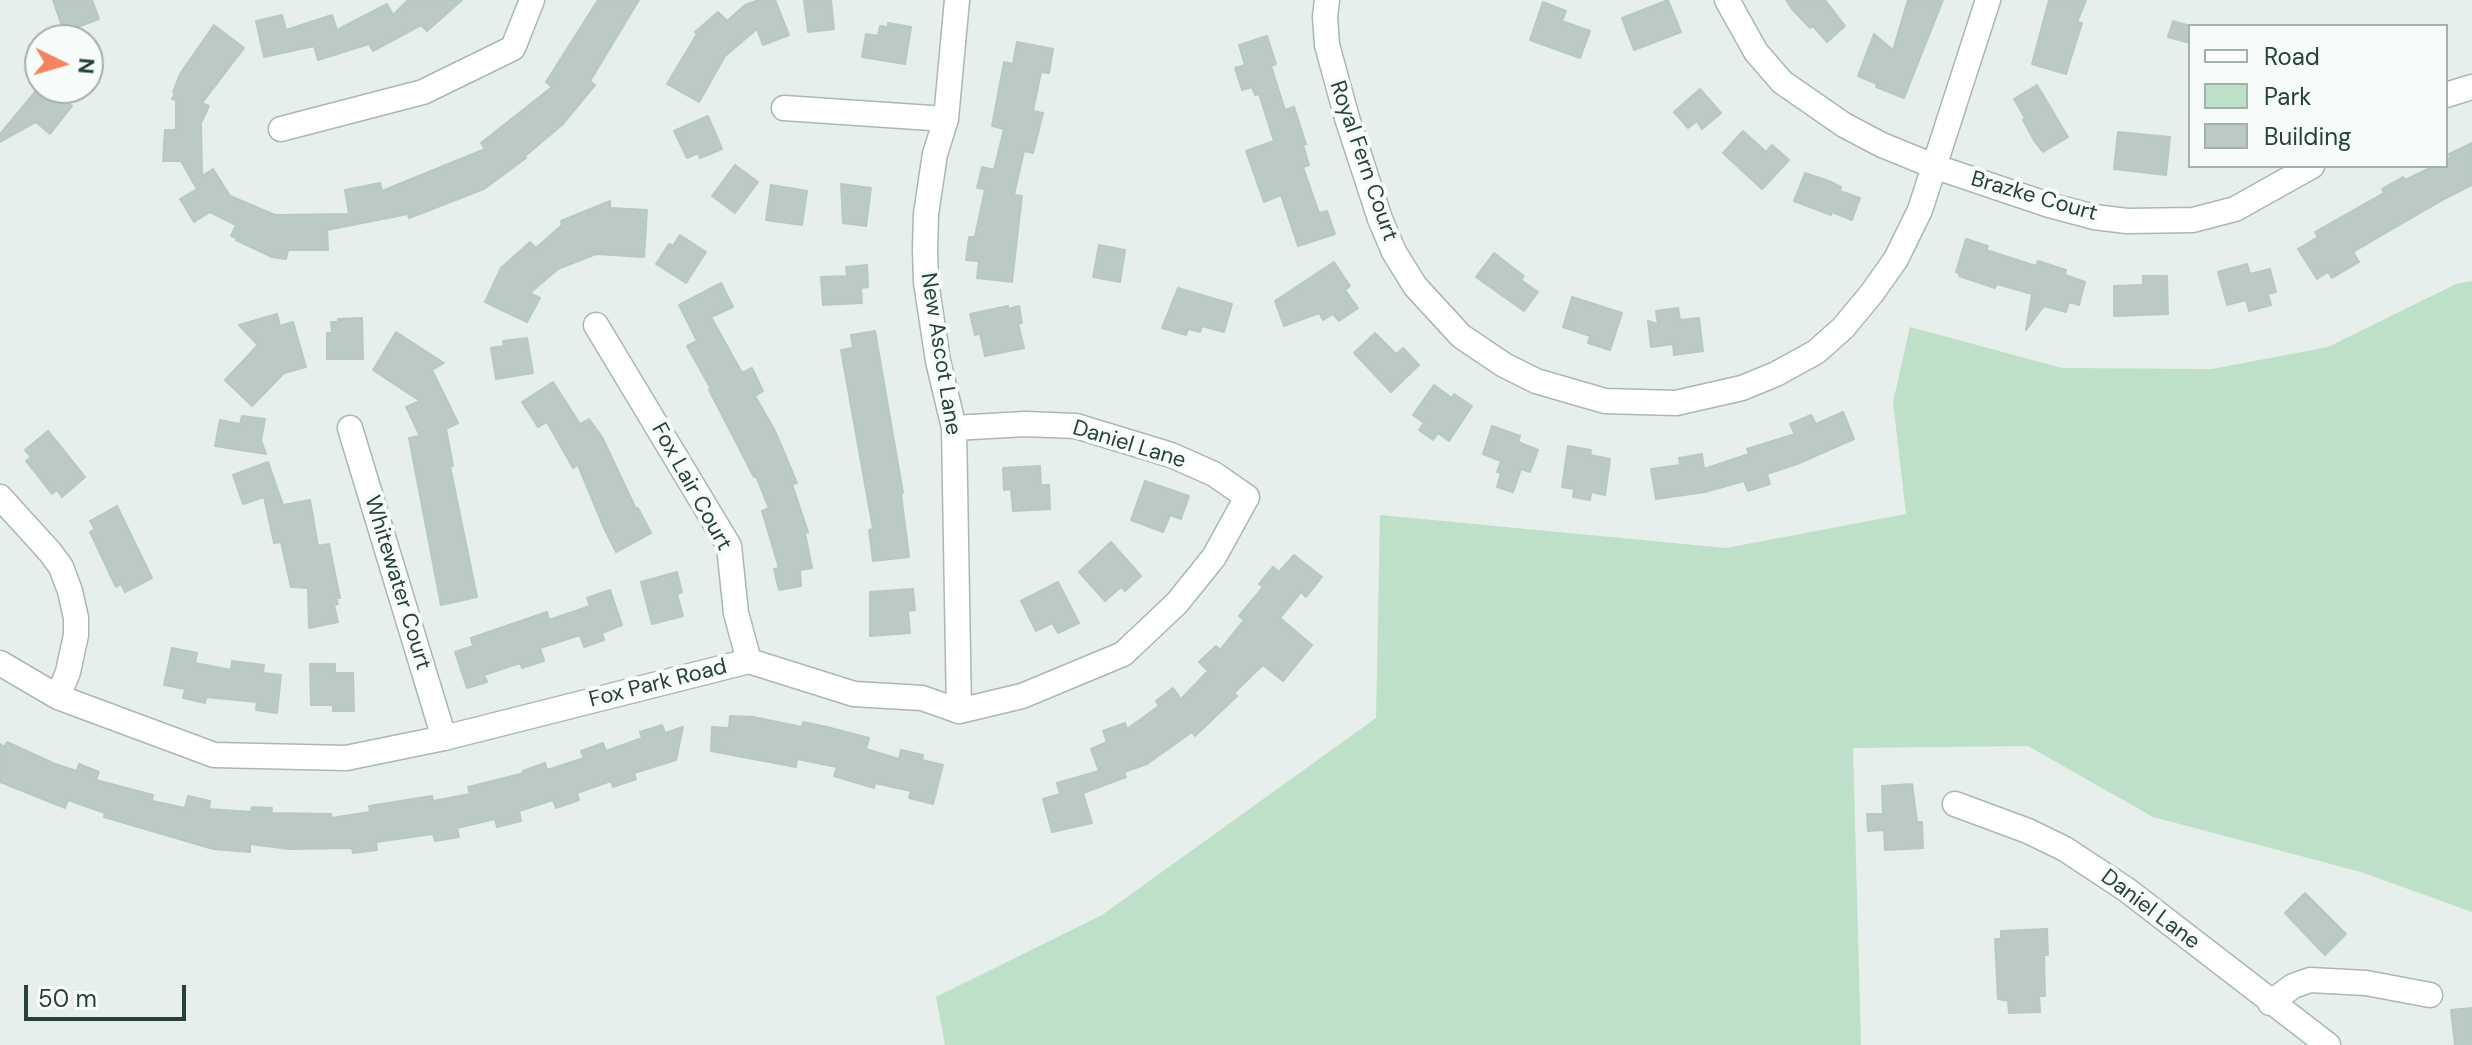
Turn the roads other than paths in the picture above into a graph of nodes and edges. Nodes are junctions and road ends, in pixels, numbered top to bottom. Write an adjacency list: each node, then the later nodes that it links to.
1 (532, 0): 10 (street)
2 (957, 0): 9 (street, New Ascot Lane)
3 (1327, 0): 11 (street, Royal Fern Court)
4 (1727, 0): 11 (street, Brazke Court)
5 (1988, 0): 11 (street, Royal Fern Court)
6 (2472, 87): 7 (street)
7 (2448, 94)
8 (784, 108): 9 (street)
9 (946, 119): 15 (street, New Ascot Lane)
10 (281, 129)
11 (1936, 167): 12 (street, Brazke Court)
12 (2308, 168)
13 (596, 325): 17 (street, Fox Lair Court)
14 (350, 428): 21 (street, Whitewater Court)
15 (954, 428): 20 (street, New Ascot Lane); 20 (street, Daniel Lane)
16 (0, 497): 19 (street)
17 (749, 661): 20 (street, Fox Park Road); 21 (street, Fox Park Road)
18 (0, 663): 19 (street, Fox Park Road)
19 (58, 697): 21 (street, Fox Park Road)
20 (959, 711)
21 (444, 738)
22 (1955, 804): 24 (street, Daniel Lane)
23 (2430, 995): 24 (street)
24 (2270, 1003): 25 (street, Daniel Lane)
25 (2328, 1045)

